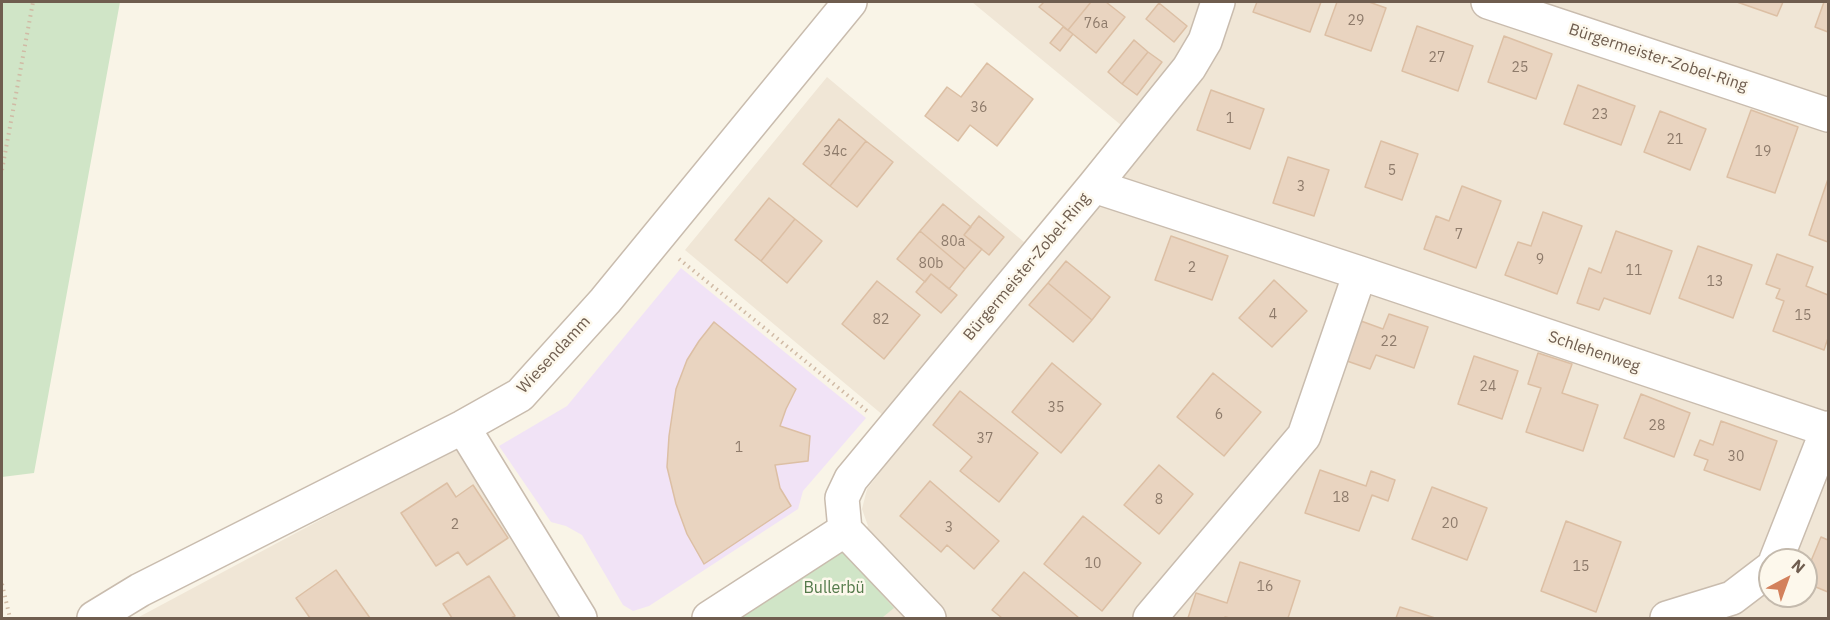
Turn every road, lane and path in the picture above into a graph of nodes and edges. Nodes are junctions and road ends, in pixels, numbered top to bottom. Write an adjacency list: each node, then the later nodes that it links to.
1 (33, 2): 6 (path)
2 (850, 2): 8 (street, Wiesendamm)
3 (1218, 2): 7 (street, Bürgermeister-Zobel-Ring)
4 (1488, 2): 5 (street, Bürgermeister-Zobel-Ring)
5 (1828, 115)
6 (2, 170)
7 (1094, 186): 9 (street, Schlehenweg); 12 (street, Bürgermeister-Zobel-Ring)
8 (655, 240): 10 (street, Wiesendamm); 12 (path)
9 (1360, 273): 11 (street, Schlehenweg); 22 (street)
10 (463, 428): 18 (street, Wiesendamm); 19 (street)
11 (1828, 429): 14 (street)
12 (891, 431): 13 (street, Bürgermeister-Zobel-Ring)
13 (845, 530): 20 (street); 21 (street)
14 (1781, 548)
15 (1758, 578): 23 (street)
16 (2, 584): 17 (path)
17 (10, 618)
18 (94, 618)
19 (580, 618)
20 (709, 618)
21 (929, 618)
22 (1150, 618)
23 (1667, 618)

